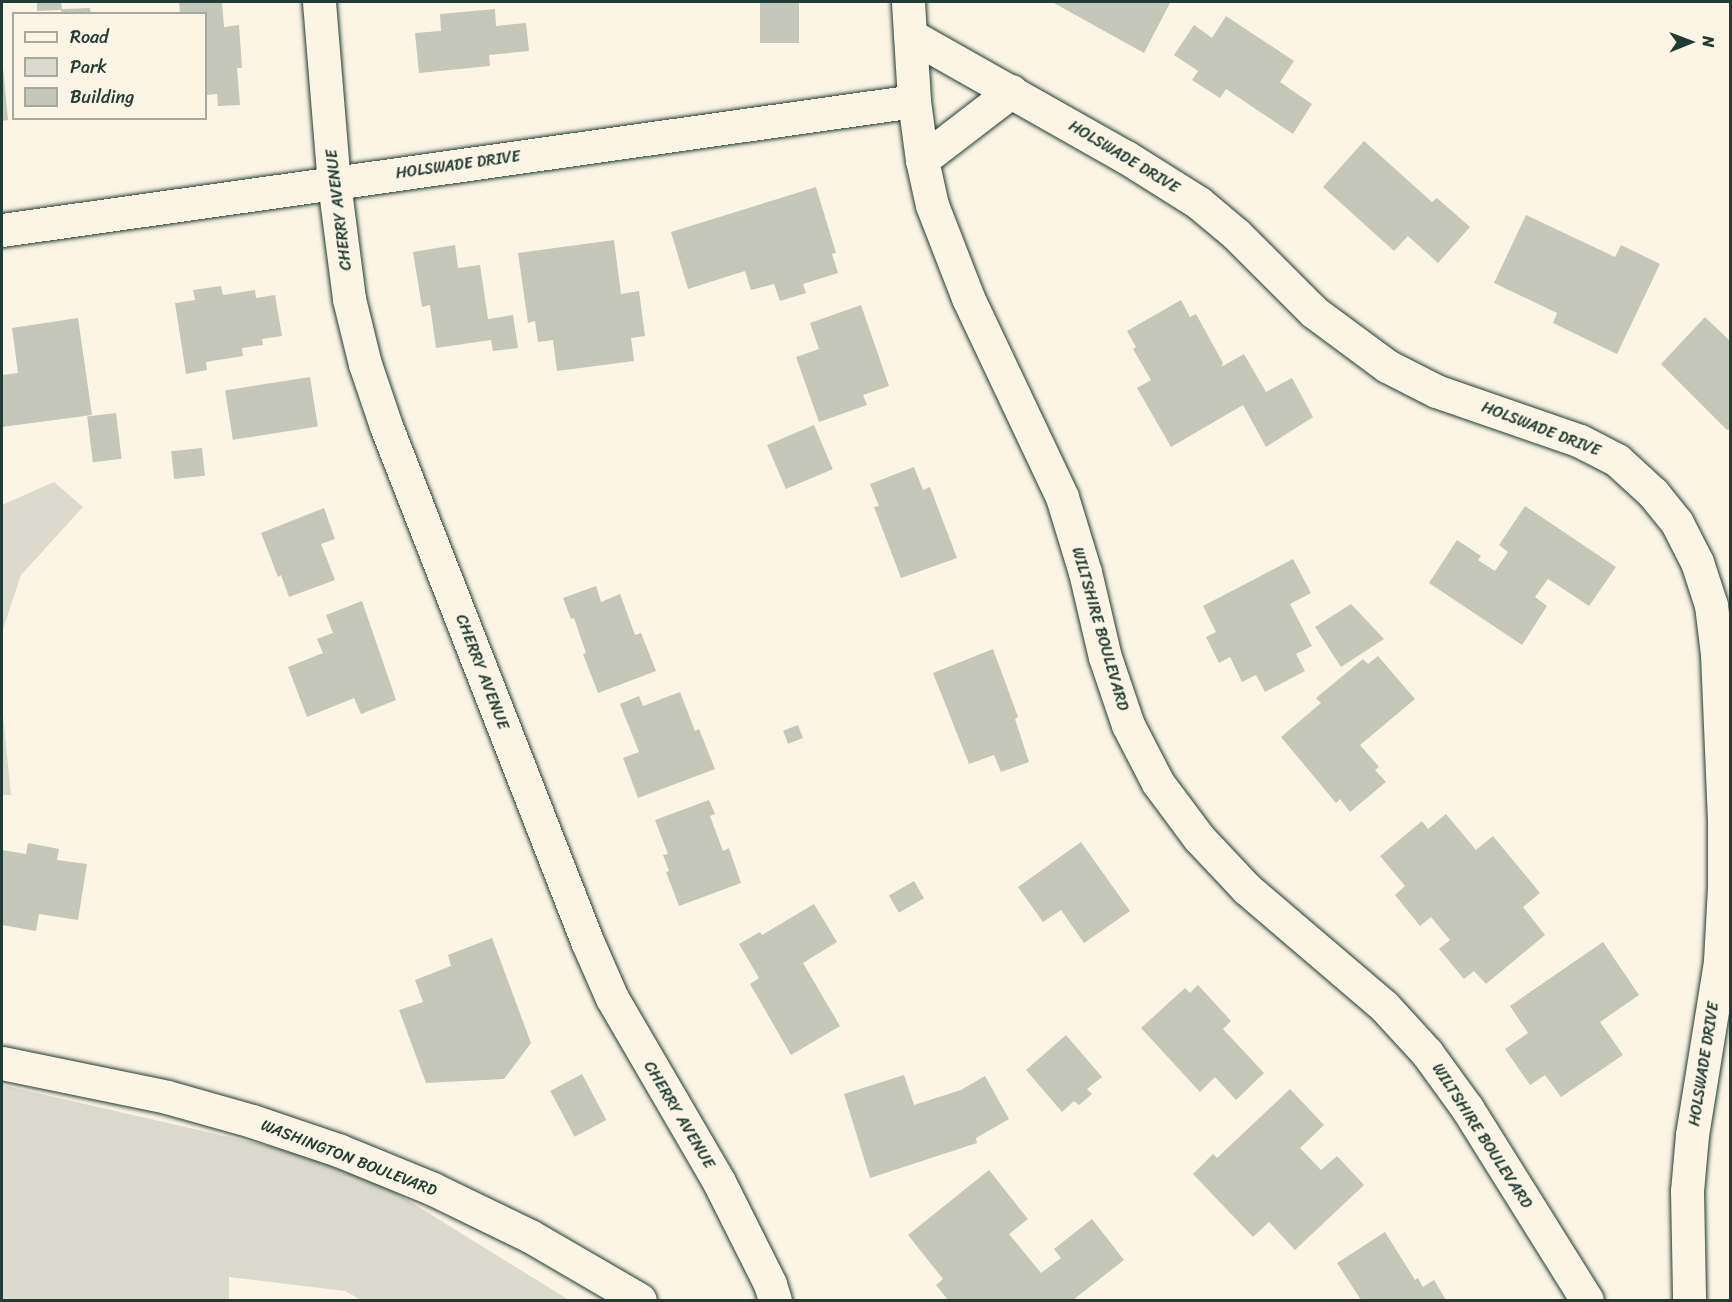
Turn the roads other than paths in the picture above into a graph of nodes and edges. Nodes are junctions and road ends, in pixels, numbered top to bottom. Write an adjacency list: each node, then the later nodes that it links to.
1 (319, 2): 7 (street, CHERRY AVENUE)
2 (908, 2): 3 (street, WILTSHIRE BOULEVARD)
3 (910, 34): 4 (street, HOLSWADE DRIVE); 5 (street, WILTSHIRE BOULEVARD)
4 (1012, 91): 6 (street); 13 (street, HOLSWADE DRIVE)
5 (914, 101): 6 (street, WILTSHIRE BOULEVARD); 7 (street, HOLSWADE DRIVE)
6 (922, 160): 12 (street, WILTSHIRE BOULEVARD)
7 (334, 183): 8 (street, HOLSWADE DRIVE); 11 (street, CHERRY AVENUE)
8 (2, 230)
9 (2, 1063): 10 (street, WASHINGTON BOULEVARD)
10 (640, 1300)
11 (775, 1300)
12 (1587, 1300)
13 (1689, 1300)

